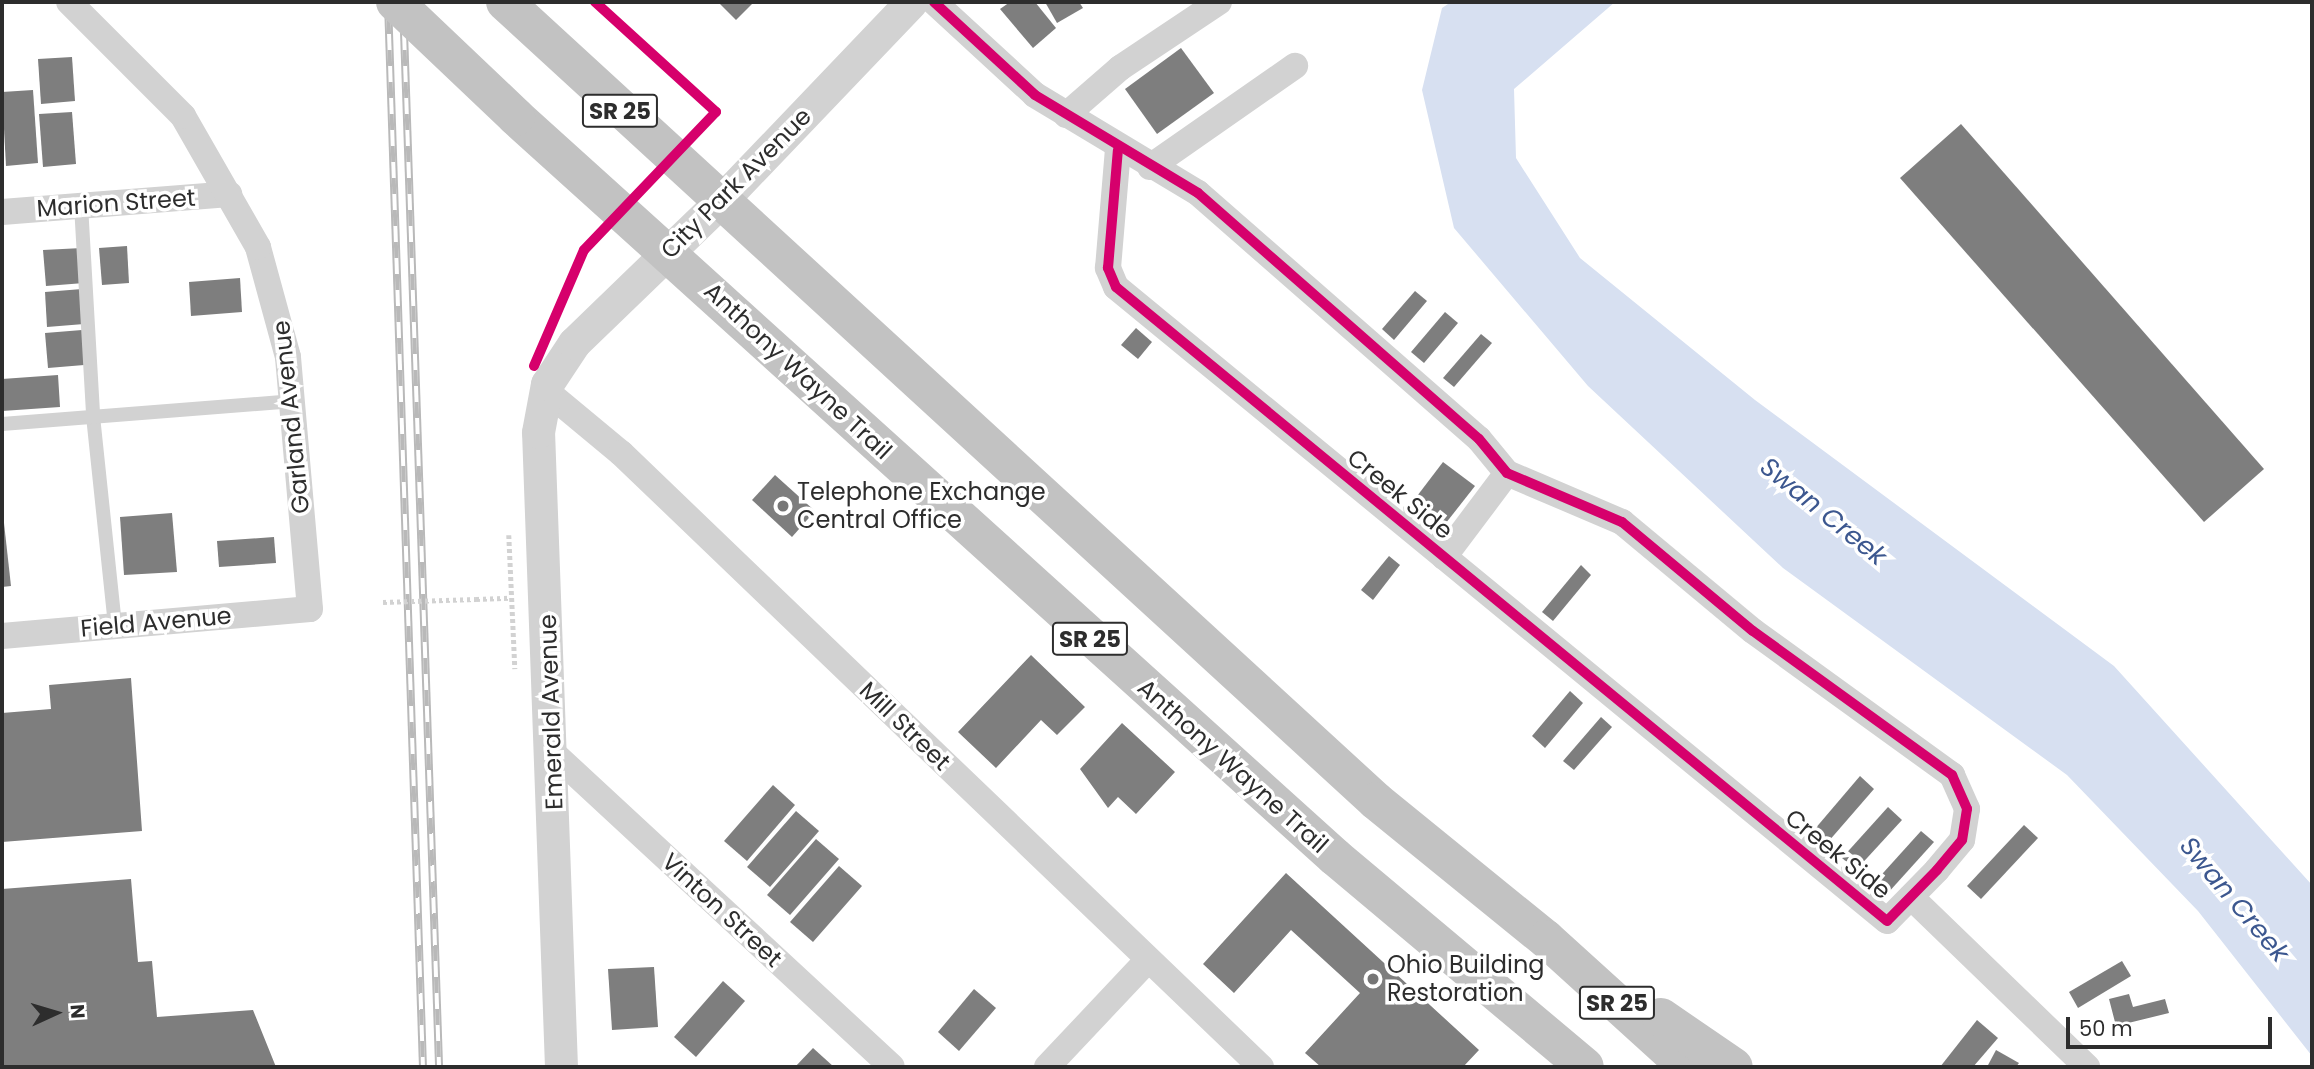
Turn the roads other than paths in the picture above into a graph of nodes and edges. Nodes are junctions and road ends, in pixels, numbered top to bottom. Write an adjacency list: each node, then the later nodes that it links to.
1 (69, 2): 11 (street, Garland Avenue)
2 (394, 2): 15 (highway, Anthony Wayne Trail / SR 25, bridge)
3 (911, 2): 12 (street, City Park Avenue)
4 (934, 2): 8 (street, Creek Side)
5 (1219, 2): 8 (street)
6 (513, 10): 12 (highway, SR 25)
7 (1294, 66): 10 (street)
8 (1066, 116): 9 (street, Creek Side)
9 (1118, 150): 10 (street, Creek Side); 21 (street, Creek Side)
10 (1150, 167): 20 (street, Creek Side)
11 (229, 194): 13 (street, Marion Street); 17 (street, Garland Avenue)
12 (719, 203): 15 (street, City Park Avenue); 27 (highway, SR 25)
13 (81, 205): 14 (street, Marion Street); 18 (lane)
14 (2, 212)
15 (668, 252): 16 (street, City Park Avenue); 29 (highway, Anthony Wayne Trail / SR 25)
16 (552, 376): 25 (street, Emerald Avenue); 28 (street, Mill Street)
17 (294, 401): 18 (lane); 22 (street, Garland Avenue)
18 (93, 416): 19 (lane); 23 (lane)
19 (2, 424)
20 (1507, 473): 21 (street, Creek Side); 26 (street, Creek Side)
21 (1444, 557): 26 (street, Creek Side)
22 (310, 609): 23 (street, Field Avenue)
23 (115, 626): 24 (street, Field Avenue)
24 (2, 636)
25 (552, 752): 30 (street, Emerald Avenue); 31 (street, Vinton Street)
26 (1911, 897): 38 (street, Creek Side)
27 (1546, 939): 36 (highway, SR 25); 37 (highway)
28 (1148, 960): 32 (street); 33 (street, Mill Street)
29 (1520, 1017): 34 (highway); 35 (highway, Anthony Wayne Trail / SR 25)
30 (561, 1067)
31 (892, 1067)
32 (1046, 1067)
33 (1261, 1067)
34 (1567, 1067)
35 (1584, 1067)
36 (1687, 1067)
37 (1734, 1067)
38 (2087, 1067)

